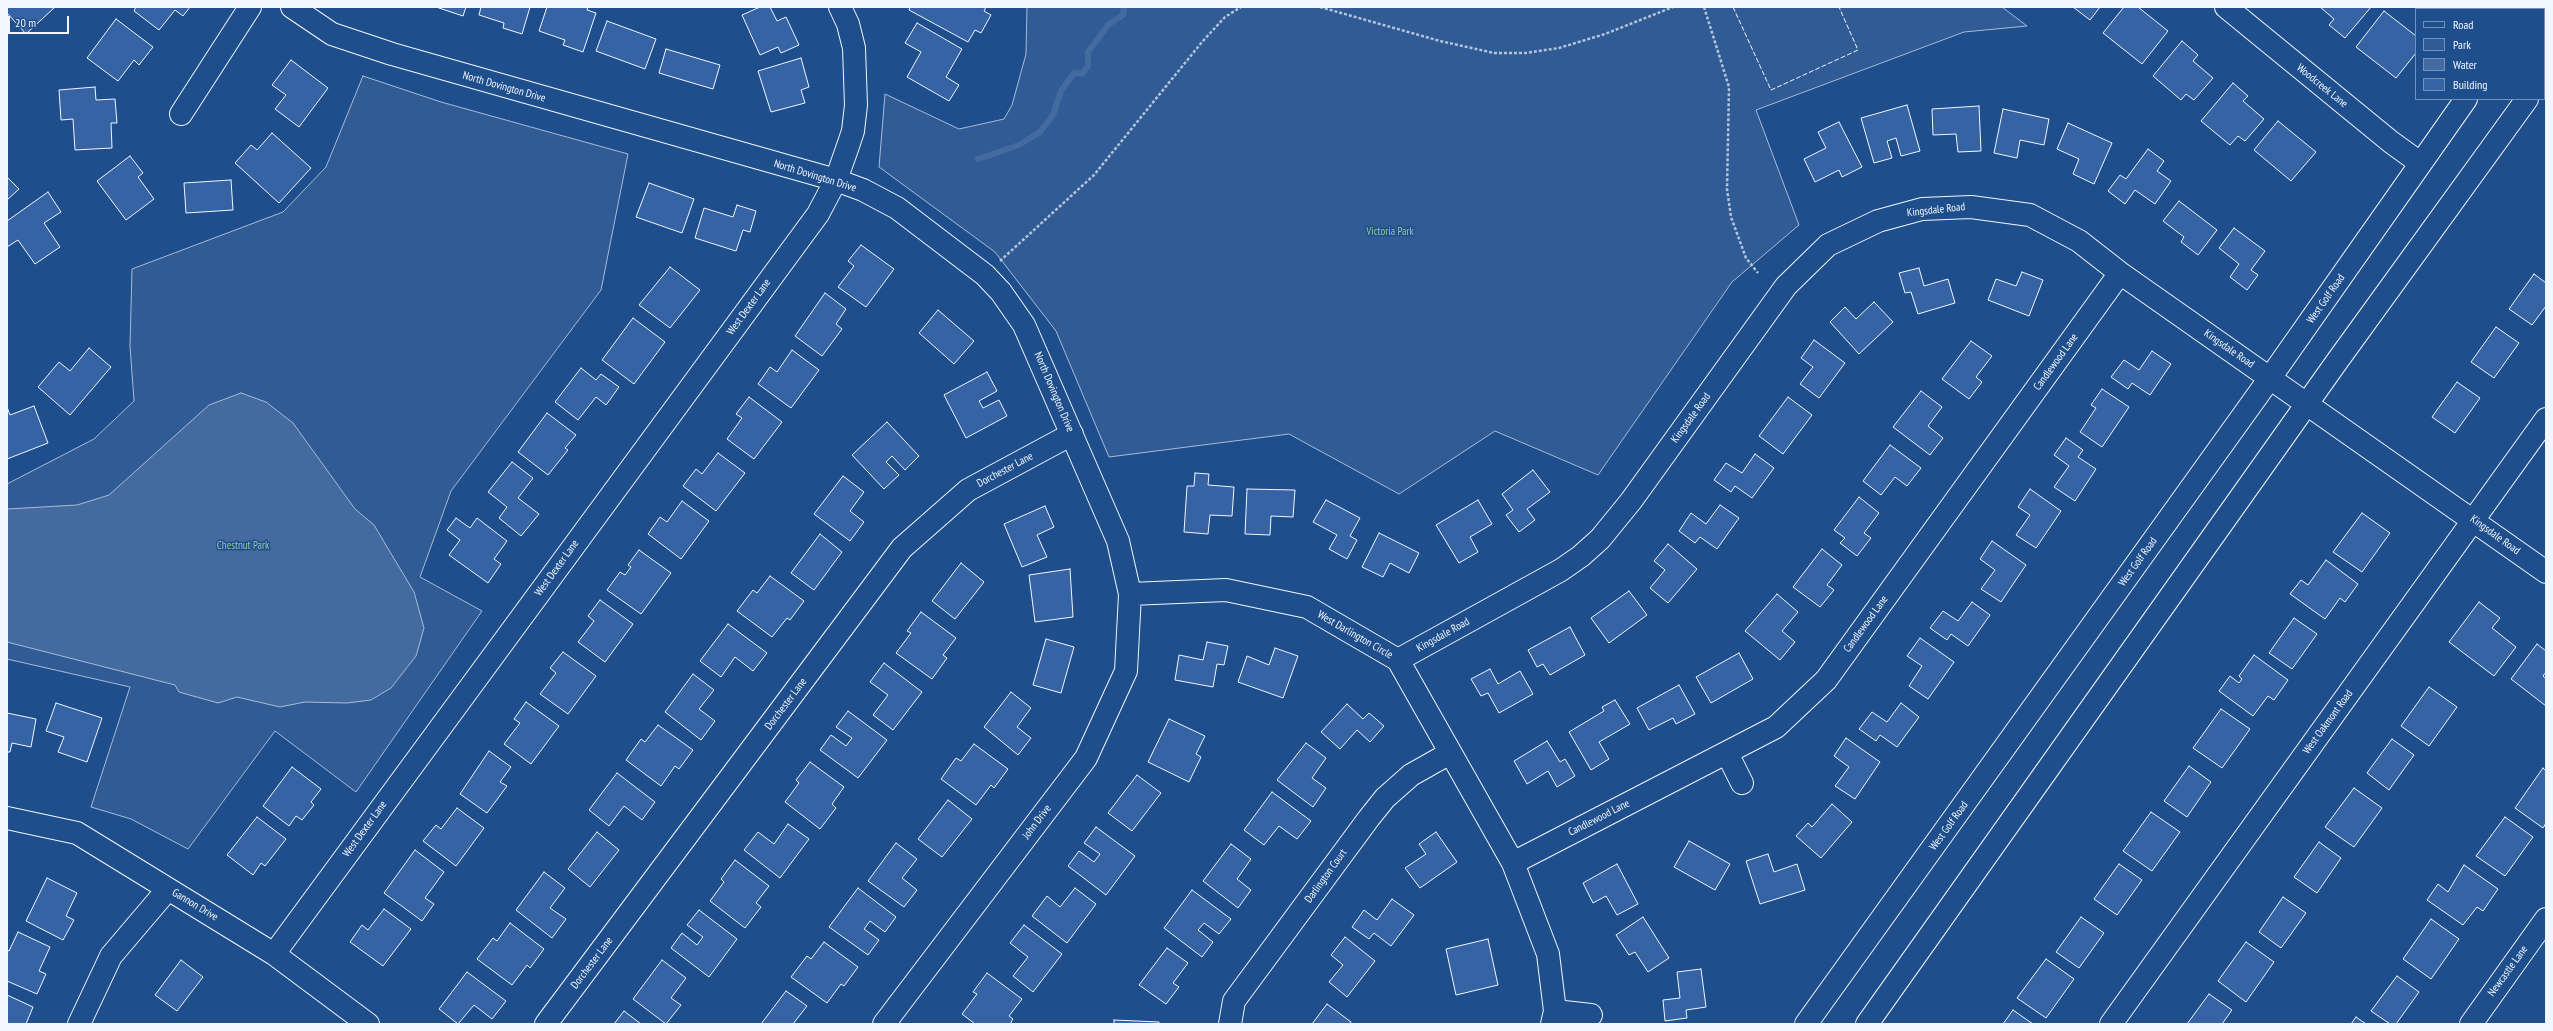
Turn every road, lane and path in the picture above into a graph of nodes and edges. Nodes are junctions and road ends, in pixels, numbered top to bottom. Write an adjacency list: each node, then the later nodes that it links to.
1 (250, 7): 11 (street)
2 (292, 7): 13 (street, North Dovington Drive)
3 (840, 7): 13 (street, West Dexter Lane)
4 (1241, 7): 16 (path)
5 (1320, 7): 6 (path)
6 (1673, 7)
7 (1704, 7): 14 (path)
8 (2226, 7): 12 (street, Woodcreek Lane)
9 (2465, 100): 12 (street, West Golf Road)
10 (2526, 100): 18 (street)
11 (181, 114)
12 (2420, 163): 17 (street, West Golf Road)
13 (836, 180): 16 (street, North Dovington Drive); 32 (street, West Dexter Lane)
14 (1758, 273)
15 (2120, 273): 17 (street, Kingsdale Road); 24 (street, Kingsdale Road); 26 (street, Candlewood Lane)
16 (985, 275): 20 (street, North Dovington Drive)
17 (2270, 378): 18 (street, Kingsdale Road); 40 (street, West Golf Road)
18 (2307, 404): 21 (street, Kingsdale Road); 41 (street)
19 (2546, 419): 21 (street, West Oakmont Road)
20 (1072, 434): 23 (street, North Dovington Drive); 37 (street, Dorchester Lane)
21 (2474, 520): 22 (street, Kingsdale Road); 42 (street, West Oakmont Road)
22 (2546, 572)
23 (1130, 594): 24 (street, West Darlington Circle); 38 (street, John Drive)
24 (1398, 660): 25 (street, West Darlington Circle)
25 (1450, 753): 29 (street, West Darlington Circle); 39 (street, Darlington Court)
26 (1726, 753): 27 (street); 29 (street, Candlewood Lane)
27 (1742, 783)
28 (7, 818): 30 (street, Gannon Drive)
29 (1513, 863): 34 (street, West Darlington Circle)
30 (168, 889): 32 (street, Gannon Drive); 35 (street)
31 (2546, 919): 43 (street, Newcastle Lane)
32 (274, 954): 36 (street, Gannon Drive)
33 (1591, 1014): 34 (street)
34 (1553, 1017)
35 (79, 1024)
36 (368, 1024)
37 (546, 1024)
38 (884, 1024)
39 (1230, 1024)
40 (1806, 1024)
41 (1867, 1024)
42 (2111, 1024)
43 (2471, 1024)

